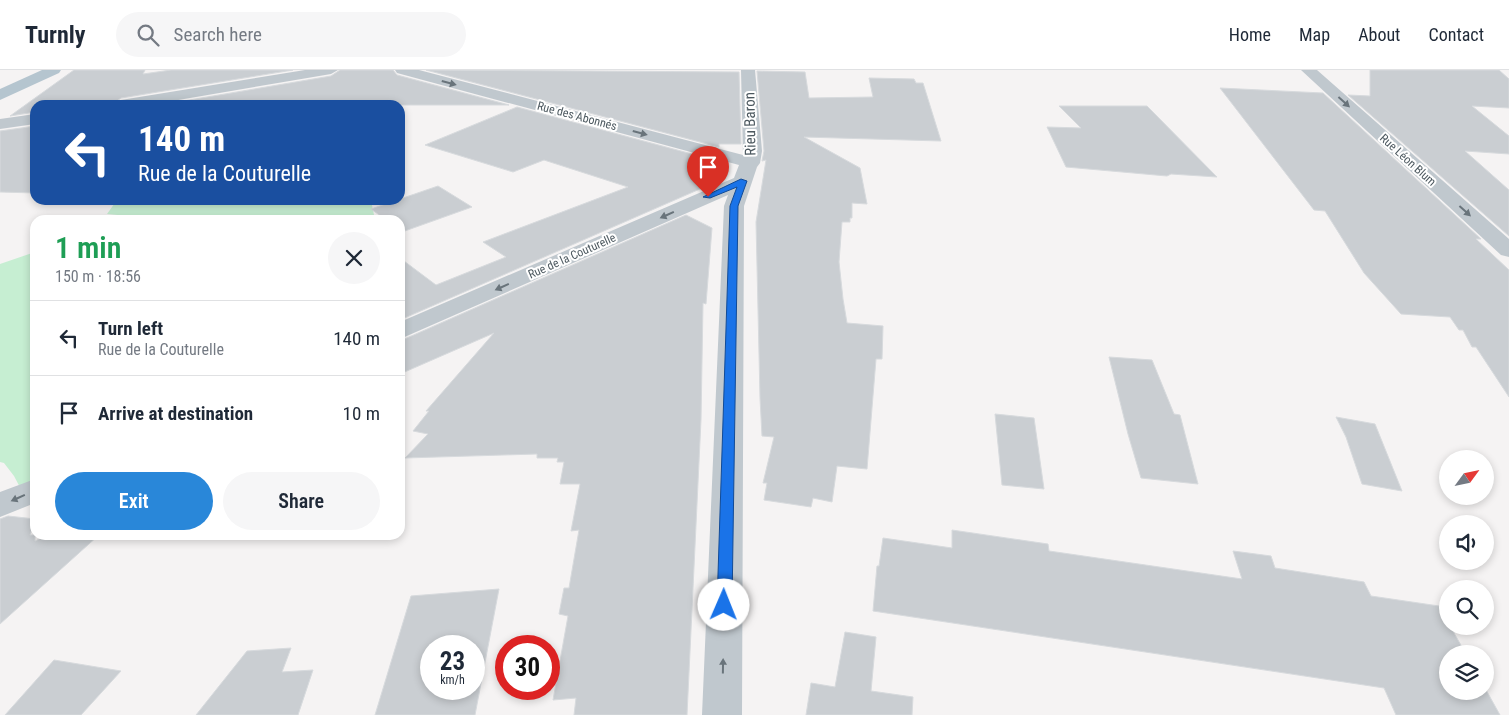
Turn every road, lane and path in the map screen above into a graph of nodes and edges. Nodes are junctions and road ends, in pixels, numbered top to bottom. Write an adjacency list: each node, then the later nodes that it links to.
1 (54, 70): 6 (main road)
2 (331, 70): 7 (street)
3 (402, 70): 10 (street, Rue des Abonnés, one-way to 10)
4 (748, 70): 10 (street, Rieu Baron)
5 (1308, 70): 11 (street, Rue Léon Blum, one-way to 11)
6 (0, 95)
7 (151, 100)
8 (30, 119): 9 (street)
9 (0, 123)
10 (747, 172): 12 (street, Rue de la Couturelle, one-way to 12); 15 (street, Rieu Baron, one-way to 10)
11 (1509, 250)
12 (405, 329)
13 (30, 492): 14 (street, one-way to 14)
14 (0, 505)
15 (722, 715)

